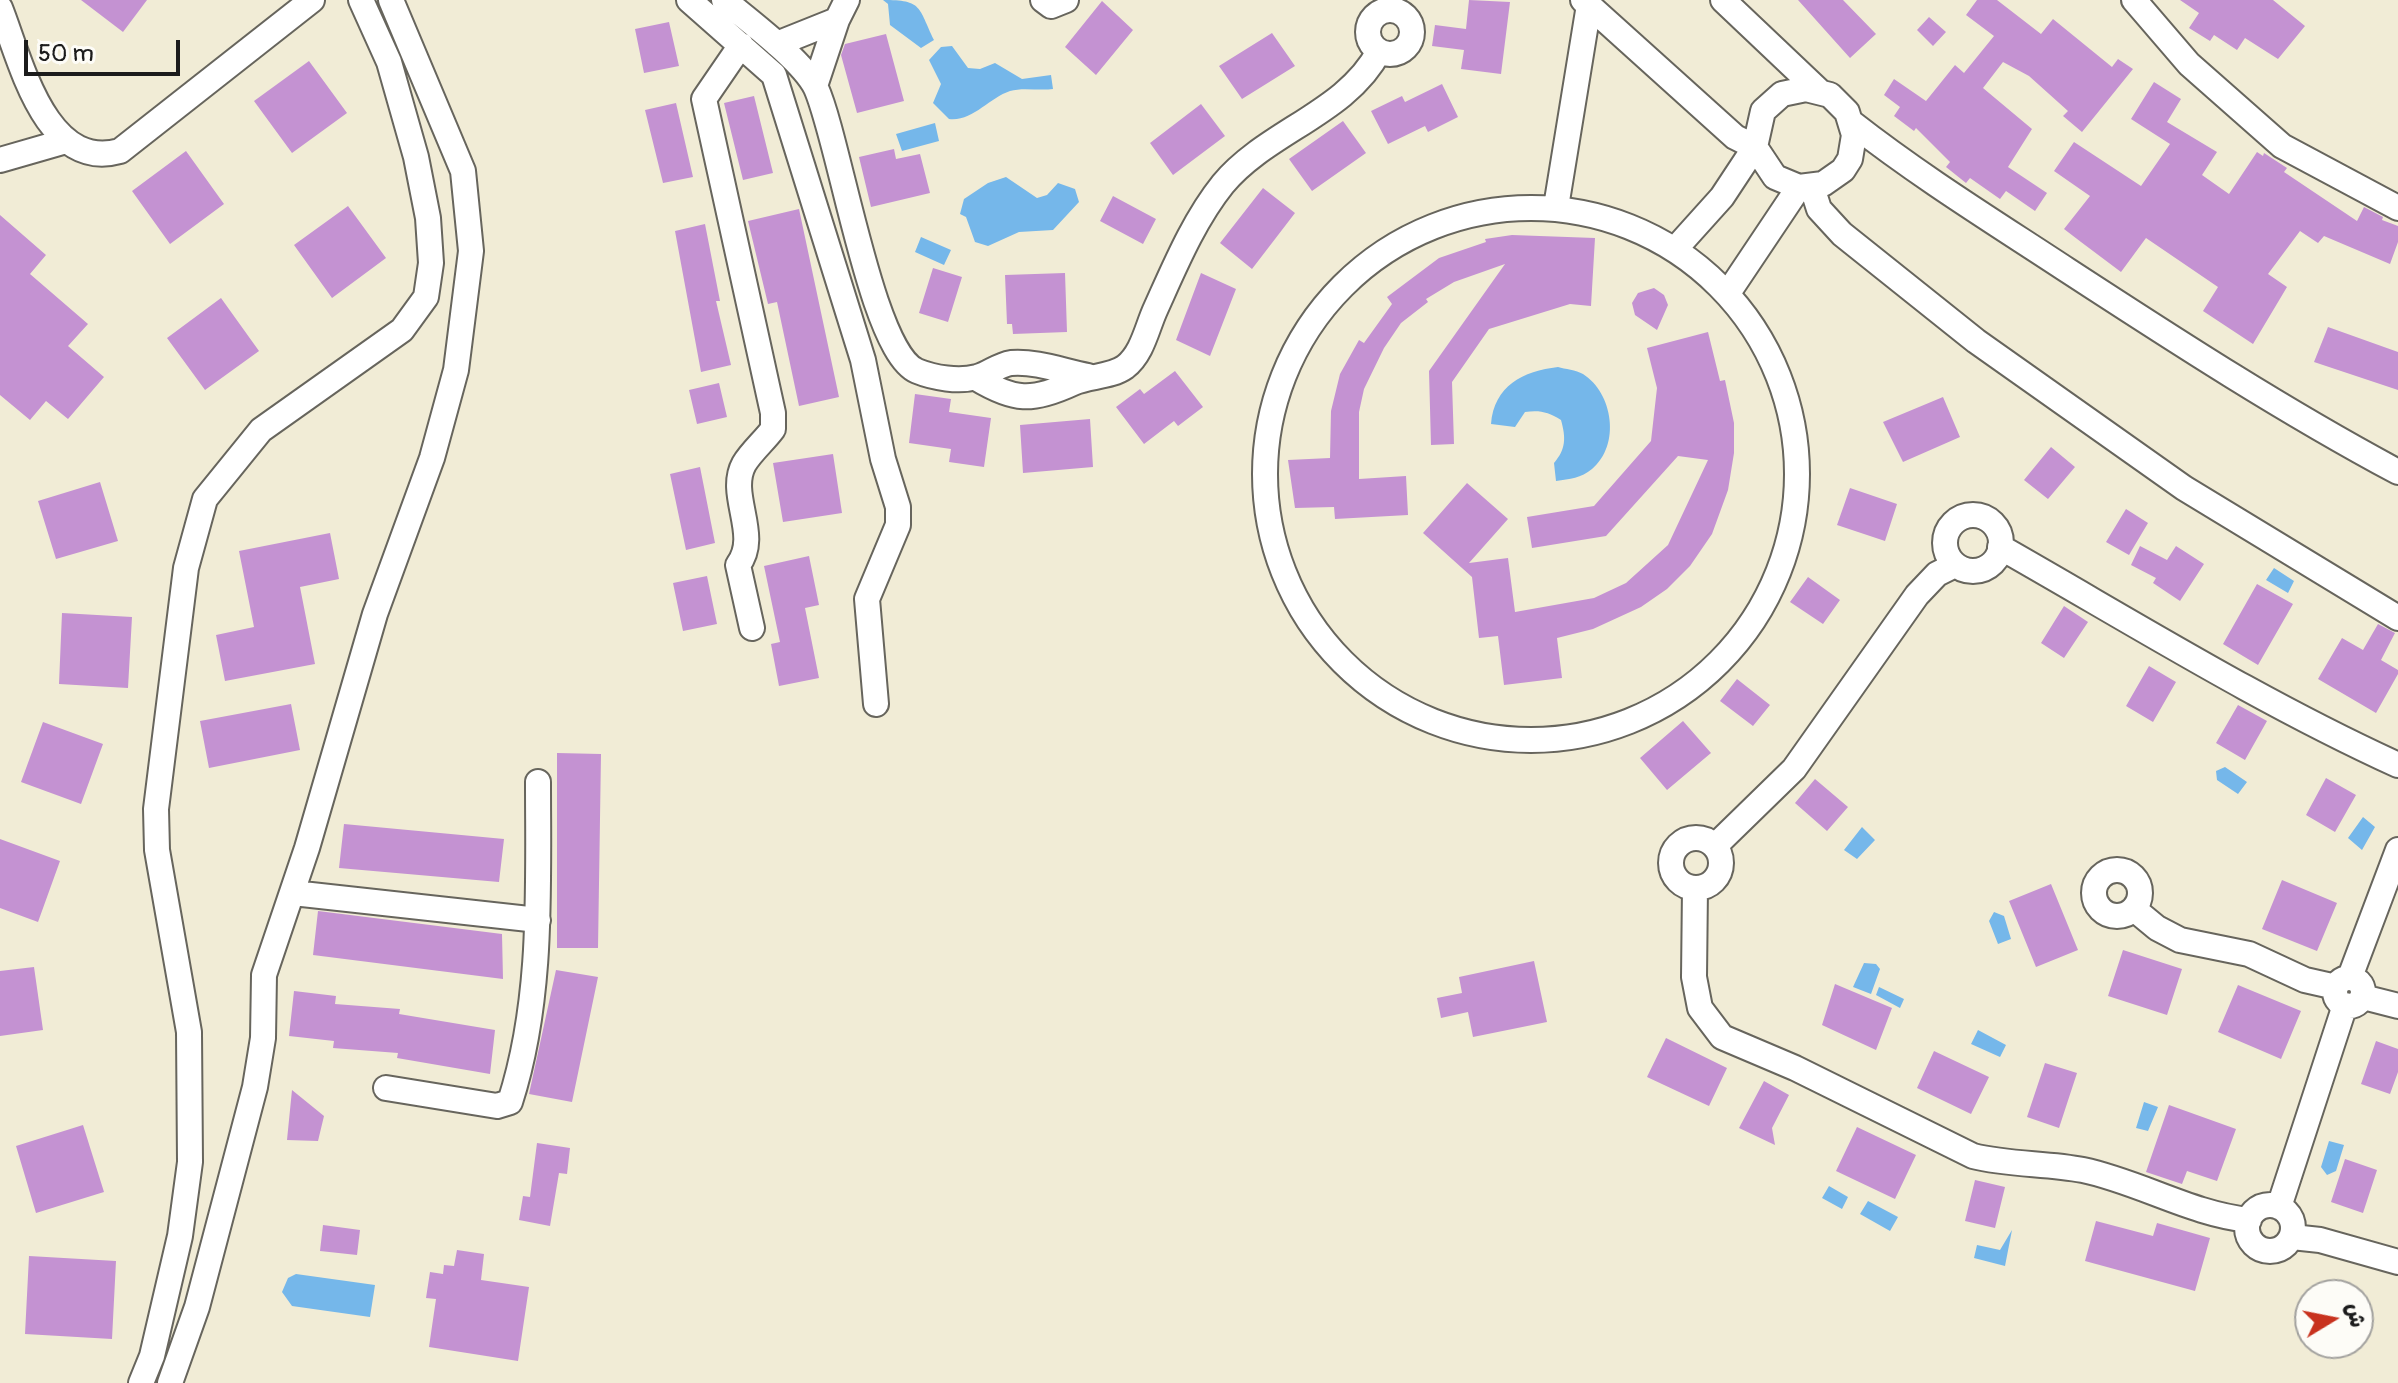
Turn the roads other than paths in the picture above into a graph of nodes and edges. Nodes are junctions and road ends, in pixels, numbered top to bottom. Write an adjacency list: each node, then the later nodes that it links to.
1 (312, 0): 20 (street)
2 (361, 0): 51 (street)
3 (391, 0): 41 (street)
4 (689, 0): 15 (street)
5 (724, 0): 14 (street)
6 (1043, 0): 7 (street)
7 (1066, 0)
8 (1723, 0): 18 (street)
9 (2134, 0): 25 (street)
10 (1586, 3): 21 (street); 24 (street)
11 (1389, 5): 16 (street); 16 (street)
12 (0, 8): 20 (street)
13 (842, 10): 14 (street); 17 (street)
14 (777, 44): 17 (street)
15 (741, 45): 34 (street); 35 (street)
16 (1379, 51): 28 (street)
17 (815, 86): 29 (street)
18 (1819, 91): 19 (street); 21 (street)
19 (1852, 123): 23 (street); 30 (street)
20 (66, 141): 22 (street)
21 (1755, 147): 23 (street); 26 (street)
22 (0, 160)
23 (1805, 187): 27 (street); 33 (street)
24 (1556, 207): 26 (street); 27 (street)
25 (2398, 208)
26 (1677, 247): 27 (street)
27 (1728, 293)
28 (1088, 376): 29 (street); 29 (street)
29 (976, 378)
30 (2398, 472)
31 (2000, 547): 32 (street); 32 (street); 36 (street)
32 (1955, 565): 38 (street)
33 (2398, 618)
34 (752, 628)
35 (876, 704)
36 (2398, 765)
37 (538, 782): 43 (street)
38 (1715, 846): 40 (street); 40 (street)
39 (2398, 850): 44 (street)
40 (1695, 888): 48 (street)
41 (293, 893): 43 (street); 52 (street)
42 (2134, 909): 44 (street)
43 (538, 920): 46 (street)
44 (2348, 992): 45 (street); 47 (street)
45 (2398, 1006)
46 (386, 1088)
47 (2279, 1207): 48 (street); 49 (street)
48 (2249, 1220): 49 (street)
49 (2292, 1237): 50 (street)
50 (2398, 1262)
51 (141, 1383)
52 (170, 1383)

